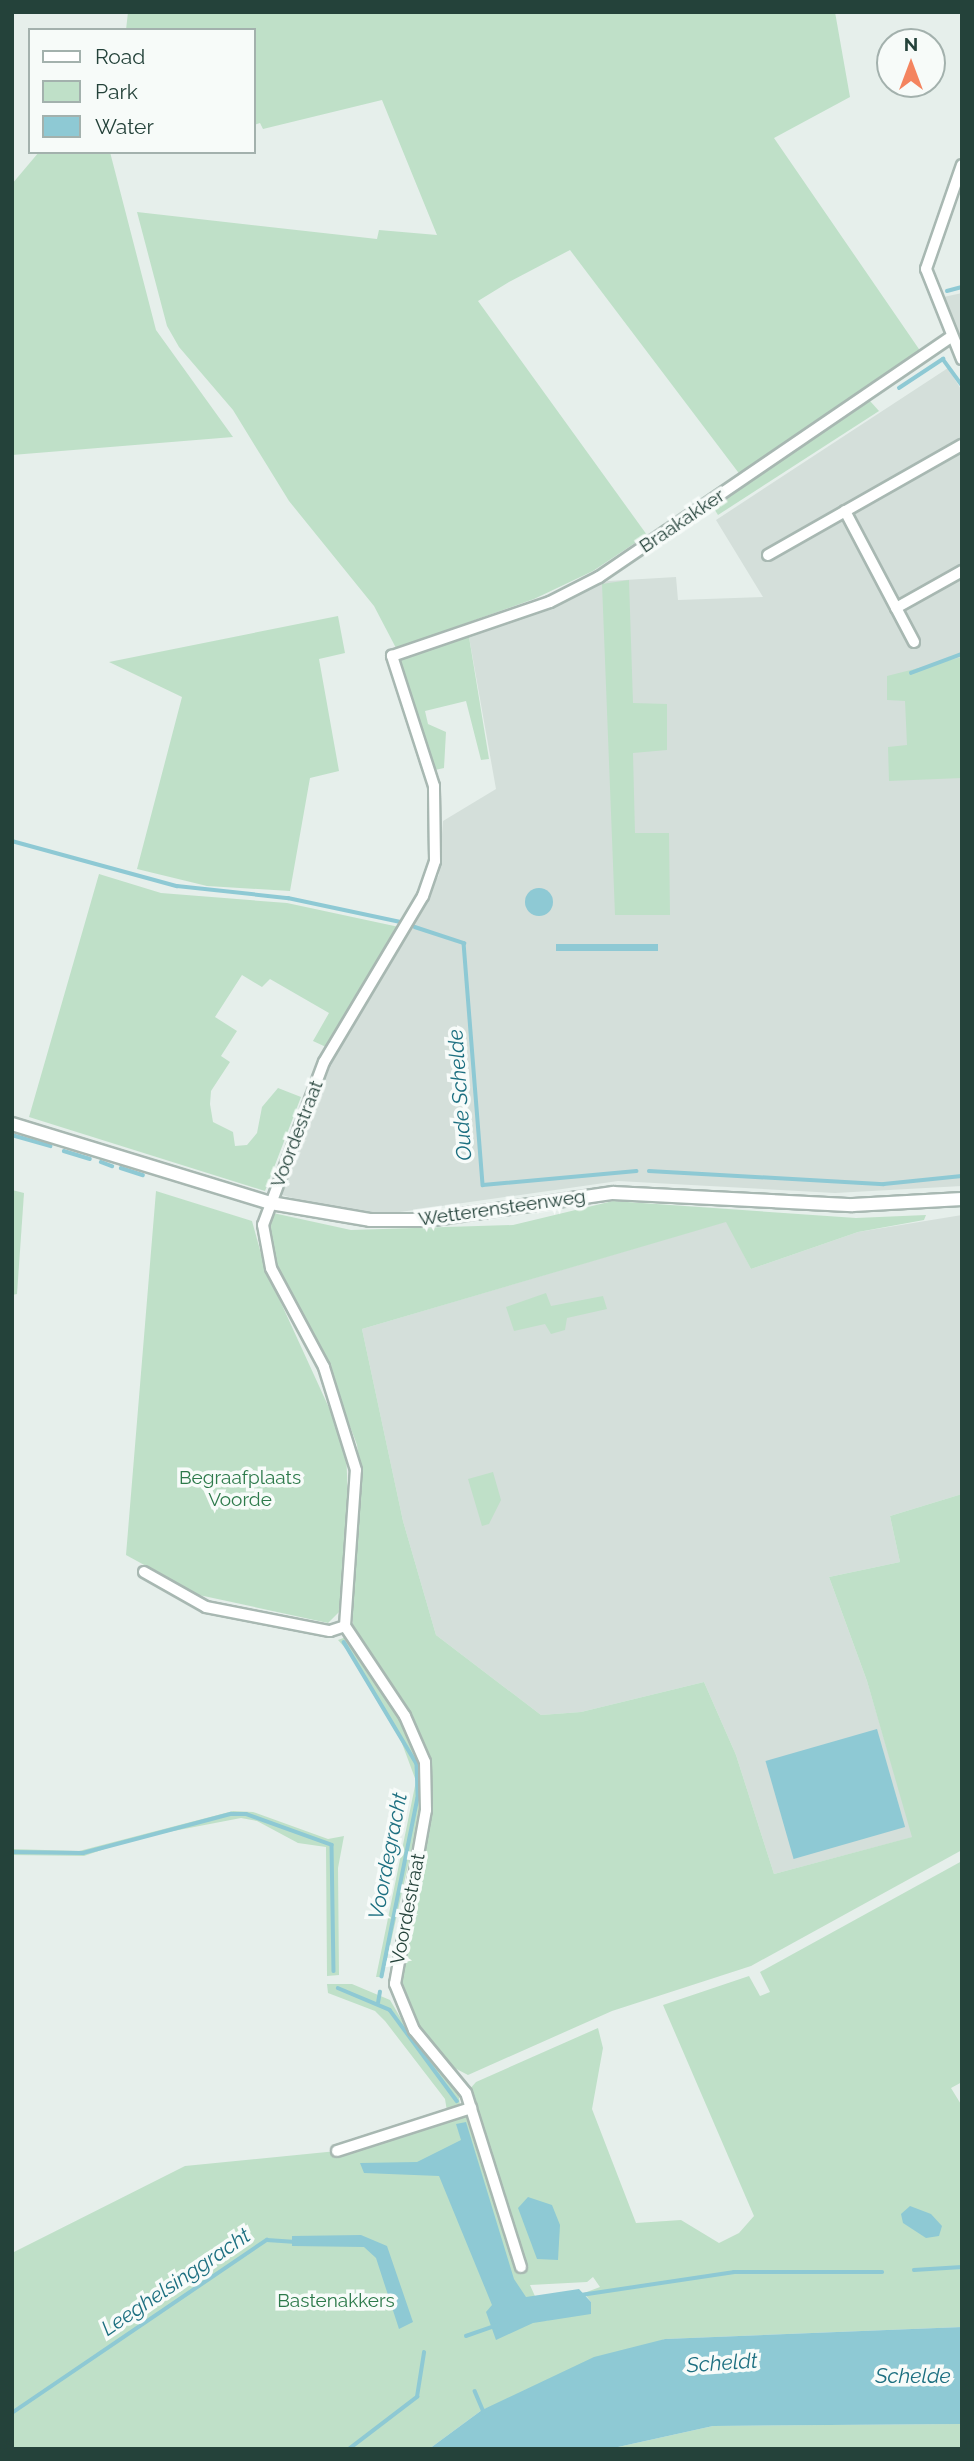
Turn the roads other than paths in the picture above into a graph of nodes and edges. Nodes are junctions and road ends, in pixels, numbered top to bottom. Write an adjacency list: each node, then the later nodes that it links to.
1 (962, 164): 2 (street)
2 (949, 338): 3 (street); 10 (street, Braakakker)
3 (962, 359)
4 (962, 445): 5 (street)
5 (845, 511): 6 (street); 8 (street)
6 (768, 555)
7 (962, 571): 8 (street)
8 (896, 608): 9 (street)
9 (914, 642)
10 (392, 656): 13 (street, Voordestraat)
11 (12, 1124): 13 (street, Wetterensteenweg)
12 (962, 1199): 13 (street, Wetterensteenweg)
13 (271, 1203): 15 (street, Voordestraat)
14 (144, 1572): 15 (street)
15 (345, 1626): 16 (street, Voordestraat)
16 (471, 2108): 17 (street); 18 (street, Voordestraat)
17 (337, 2151)
18 (522, 2267)

